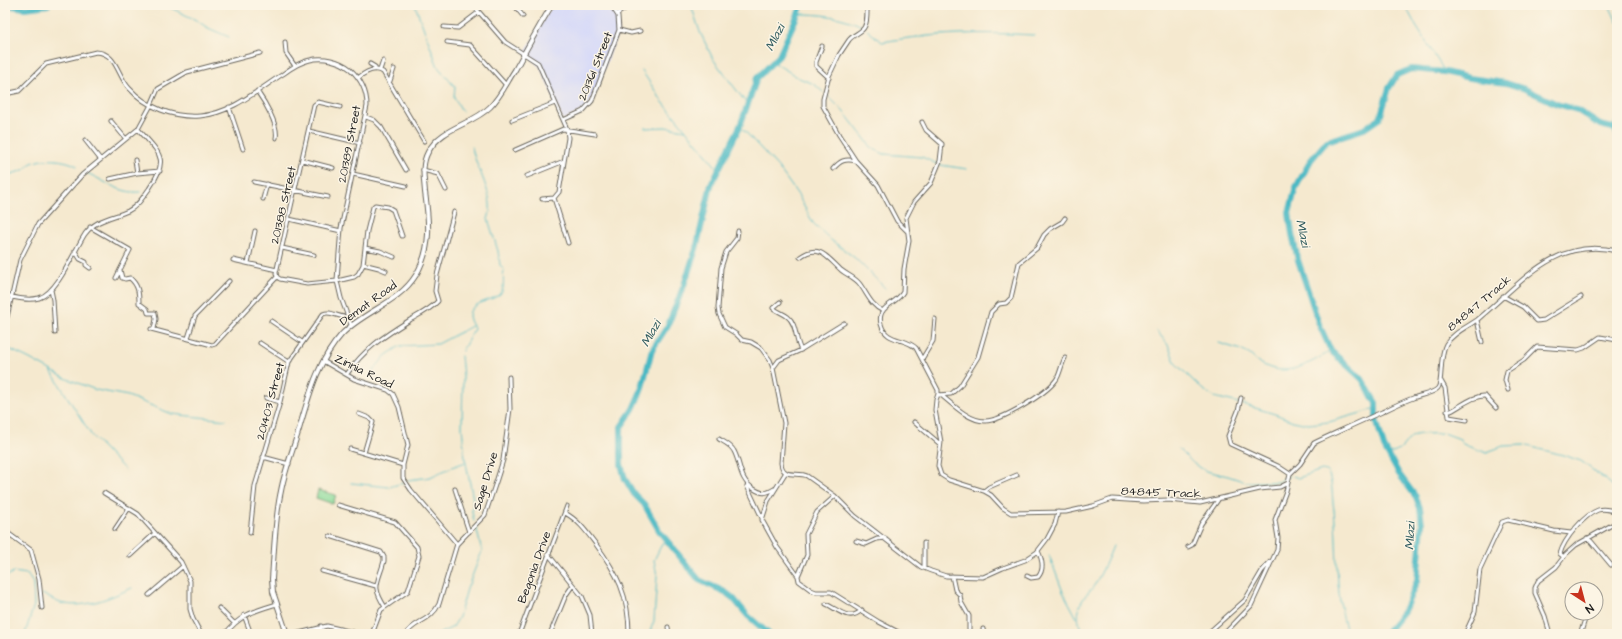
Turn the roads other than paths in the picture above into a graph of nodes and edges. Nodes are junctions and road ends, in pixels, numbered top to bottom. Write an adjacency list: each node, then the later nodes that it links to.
1 (473, 5): 7 (street)
2 (514, 5): 9 (street)
3 (552, 5): 17 (street, Demat Road)
4 (611, 5): 8 (street, 201361 Street)
5 (631, 5): 8 (street)
6 (867, 5): 25 (street)
7 (479, 12): 10 (street); 17 (street)
8 (617, 14): 11 (street, 201361 Street)
9 (523, 16)
10 (444, 27)
11 (619, 30): 12 (street); 36 (street, 201361 Street)
12 (640, 31)
13 (285, 42): 20 (street)
14 (447, 42): 27 (street)
15 (822, 46): 25 (street)
16 (260, 53): 31 (street)
17 (524, 53): 27 (street, Demat Road); 30 (street)
18 (383, 61): 23 (street)
19 (370, 64): 21 (street)
20 (295, 66): 24 (street, 201389 Street); 28 (street, 201389 Street)
21 (375, 69): 23 (street); 24 (street)
22 (394, 69): 26 (street)
23 (380, 70): 26 (street)
24 (358, 78): 34 (street, 201389 Street)
25 (829, 78): 54 (street)
26 (390, 81): 46 (street)
27 (506, 85): 59 (street, Demat Road)
28 (257, 90): 32 (street, 201389 Street); 43 (street)
29 (5, 94): 31 (street, 201389 Street)
30 (555, 103): 35 (street); 36 (street)
31 (151, 106): 32 (street, 201389 Street); 39 (street)
32 (229, 107): 48 (street)
33 (340, 107): 41 (street, 201388 Street)
34 (366, 117): 47 (street, 201389 Street); 58 (street)
35 (512, 120)
36 (563, 120): 40 (street)
37 (111, 121): 44 (street)
38 (922, 122): 80 (street)
39 (138, 128): 44 (street); 57 (street)
40 (567, 129): 42 (street); 49 (street); 53 (street)
41 (309, 131): 47 (street); 52 (street, 201388 Street)
42 (595, 134)
43 (276, 138)
44 (126, 139): 50 (street)
45 (85, 140): 50 (street)
46 (424, 141)
47 (360, 143): 61 (street, 201389 Street)
48 (243, 149)
49 (515, 150)
50 (100, 159): 104 (street)
51 (135, 160): 60 (street)
52 (302, 160): 55 (street); 67 (street, 201388 Street)
53 (564, 161): 62 (street); 70 (street)
54 (856, 162): 56 (street); 80 (street)
55 (333, 168)
56 (832, 169)
57 (160, 170): 60 (street); 76 (street)
58 (406, 170)
59 (423, 170): 68 (street); 114 (street, Demat Road)
60 (137, 173): 63 (street)
61 (353, 174): 66 (street); 78 (street, 201389 Street)
62 (527, 176)
63 (110, 179)
64 (254, 182): 65 (street)
65 (266, 184): 67 (street); 71 (street)
66 (406, 186)
67 (295, 190): 69 (street); 75 (street, 201388 Street)
68 (446, 190)
69 (328, 197)
70 (554, 198): 72 (street); 82 (street)
71 (263, 199)
72 (542, 200)
73 (454, 212): 127 (street)
74 (1065, 218): 131 (street)
75 (289, 219): 78 (street); 83 (street, 201388 Street)
76 (90, 227): 86 (street); 94 (street)
77 (256, 231): 91 (street)
78 (341, 231): 100 (street, 201389 Street)
79 (738, 231): 126 (street)
80 (908, 232): 107 (street)
81 (402, 236): 84 (street)
82 (568, 244)
83 (282, 248): 87 (street); 95 (street, 201388 Street)
84 (365, 248): 88 (street); 92 (street)
85 (1617, 250): 103 (street, 84847 Track)
86 (75, 251): 93 (street); 101 (street)
87 (314, 255)
88 (394, 257)
89 (800, 257): 107 (street)
90 (233, 260): 91 (street)
91 (248, 263): 95 (street)
92 (363, 264): 96 (street); 100 (street)
93 (90, 268)
94 (120, 270): 98 (street); 116 (street)
95 (277, 270): 97 (street, 201388 Street)
96 (386, 271)
97 (277, 277): 100 (street); 116 (street)
98 (116, 278)
99 (229, 281): 116 (street)
100 (337, 282): 109 (street, 201389 Street)
101 (51, 290): 104 (street); 115 (street)
102 (5, 295): 104 (street)
103 (1503, 296): 105 (street); 111 (street, 84847 Track)
104 (12, 297): 108 (street)
105 (1581, 297)
106 (780, 302): 121 (street)
107 (883, 311): 123 (street, 84845 Track)
108 (7, 317)
109 (348, 317): 114 (street, 201389 Street); 118 (street, 201403 Street)
110 (935, 319): 123 (street)
111 (1477, 320): 119 (street); 129 (street, 84847 Track)
112 (271, 321): 118 (street)
113 (844, 323): 121 (street)
114 (351, 325): 124 (street, Demat Road)
115 (55, 333)
116 (188, 338)
117 (1617, 340): 130 (street)
118 (302, 342): 125 (street, 201403 Street)
119 (1482, 342)
120 (260, 343): 125 (street)
121 (801, 350): 126 (street)
122 (1065, 358): 131 (street)
123 (922, 359): 131 (street, 84845 Track)
124 (323, 361): 127 (street, Zinnia Road); 145 (street, Demat Road)
125 (289, 362): 134 (street, 201403 Street)
126 (773, 368): 147 (street)
127 (347, 374): 146 (street, Zinnia Road)
128 (509, 377): 168 (street, Sage Drive)
129 (1441, 381): 136 (street, 84847 Track); 148 (street)
130 (1508, 390)
131 (940, 395): 141 (street, 84845 Track)
132 (266, 398): 134 (street)
133 (1241, 398): 148 (street)
134 (280, 402): 144 (street, 201403 Street)
135 (1496, 408): 136 (street)
136 (1447, 411): 138 (street)
137 (359, 414): 143 (street)
138 (1468, 420)
139 (914, 422): 141 (street)
140 (719, 438): 151 (street)
141 (940, 444): 154 (street, 84845 Track)
142 (350, 449): 143 (street)
143 (364, 453): 146 (street)
144 (263, 457): 145 (street, 201403 Street); 170 (street, 201403 Street)
145 (288, 464): 194 (street, Demat Road)
146 (403, 465): 177 (street, Zinnia Road)
147 (786, 472): 153 (street); 156 (street)
148 (1290, 474): 150 (street)
149 (1017, 475): 154 (street)
150 (1288, 483): 157 (street, 84845 Track); 183 (street)
151 (747, 484): 153 (street); 164 (street)
152 (456, 489): 168 (street)
153 (774, 489): 164 (street)
154 (984, 491): 161 (street, 84845 Track)
155 (104, 492): 160 (street)
156 (835, 496): 173 (street); 188 (street)
157 (1218, 500): 161 (street, 84845 Track); 178 (street)
158 (338, 504): 196 (street)
159 (567, 506): 163 (street, Begonia Drive)
160 (129, 508): 166 (street); 169 (street)
161 (1058, 512): 179 (street)
162 (1617, 512): 171 (street)
163 (565, 513): 180 (street, Begonia Drive); 220 (street)
164 (762, 518): 188 (street)
165 (1617, 522): 174 (street)
166 (115, 529)
167 (5, 531): 197 (street)
168 (469, 532): 177 (street, Sage Drive)
169 (155, 533): 181 (street); 185 (street)
170 (250, 533)
171 (1571, 533): 182 (street); 225 (street)
172 (330, 536): 192 (street)
173 (885, 538): 175 (street); 186 (street)
174 (1587, 538): 182 (street); 184 (street)
175 (856, 541)
176 (924, 543): 186 (street)
177 (457, 544): 216 (street, Sage Drive)
178 (1188, 547)
179 (1038, 551): 189 (street); 190 (street)
180 (548, 554): 191 (street); 217 (street, Begonia Drive)
181 (130, 556)
182 (1564, 557): 226 (street)
183 (1272, 559): 207 (street); 224 (street)
184 (1611, 565)
185 (183, 566): 193 (street); 208 (street)
186 (924, 568): 189 (street)
187 (322, 571): 192 (street)
188 (798, 576): 199 (street)
189 (952, 576): 205 (street)
190 (1027, 576)
191 (573, 584): 218 (street); 219 (street)
192 (376, 586): 196 (street)
193 (149, 595)
194 (277, 604): 200 (street); 211 (street, Demat Road)
195 (826, 604): 199 (street)
196 (385, 607): 215 (street)
197 (42, 608)
198 (219, 608): 202 (street)
199 (862, 610): 222 (street)
200 (244, 615): 202 (street); 210 (street)
201 (1584, 621): 227 (street)
202 (234, 623): 209 (street)
203 (321, 626): 212 (street); 213 (street); 214 (street)
204 (668, 627): 221 (street)
205 (969, 629)
206 (984, 629): 223 (street)
207 (1208, 633)
208 (201, 634)
209 (225, 634)
210 (251, 634)
211 (287, 634)
212 (295, 634)
213 (323, 634)
214 (361, 634)
215 (372, 634)
216 (406, 634)
217 (519, 634)
218 (550, 634)
219 (592, 634)
220 (629, 634)
221 (669, 634)
222 (902, 634)
223 (984, 634)
224 (1224, 634)
225 (1465, 634)
226 (1550, 634)
227 (1579, 634)

